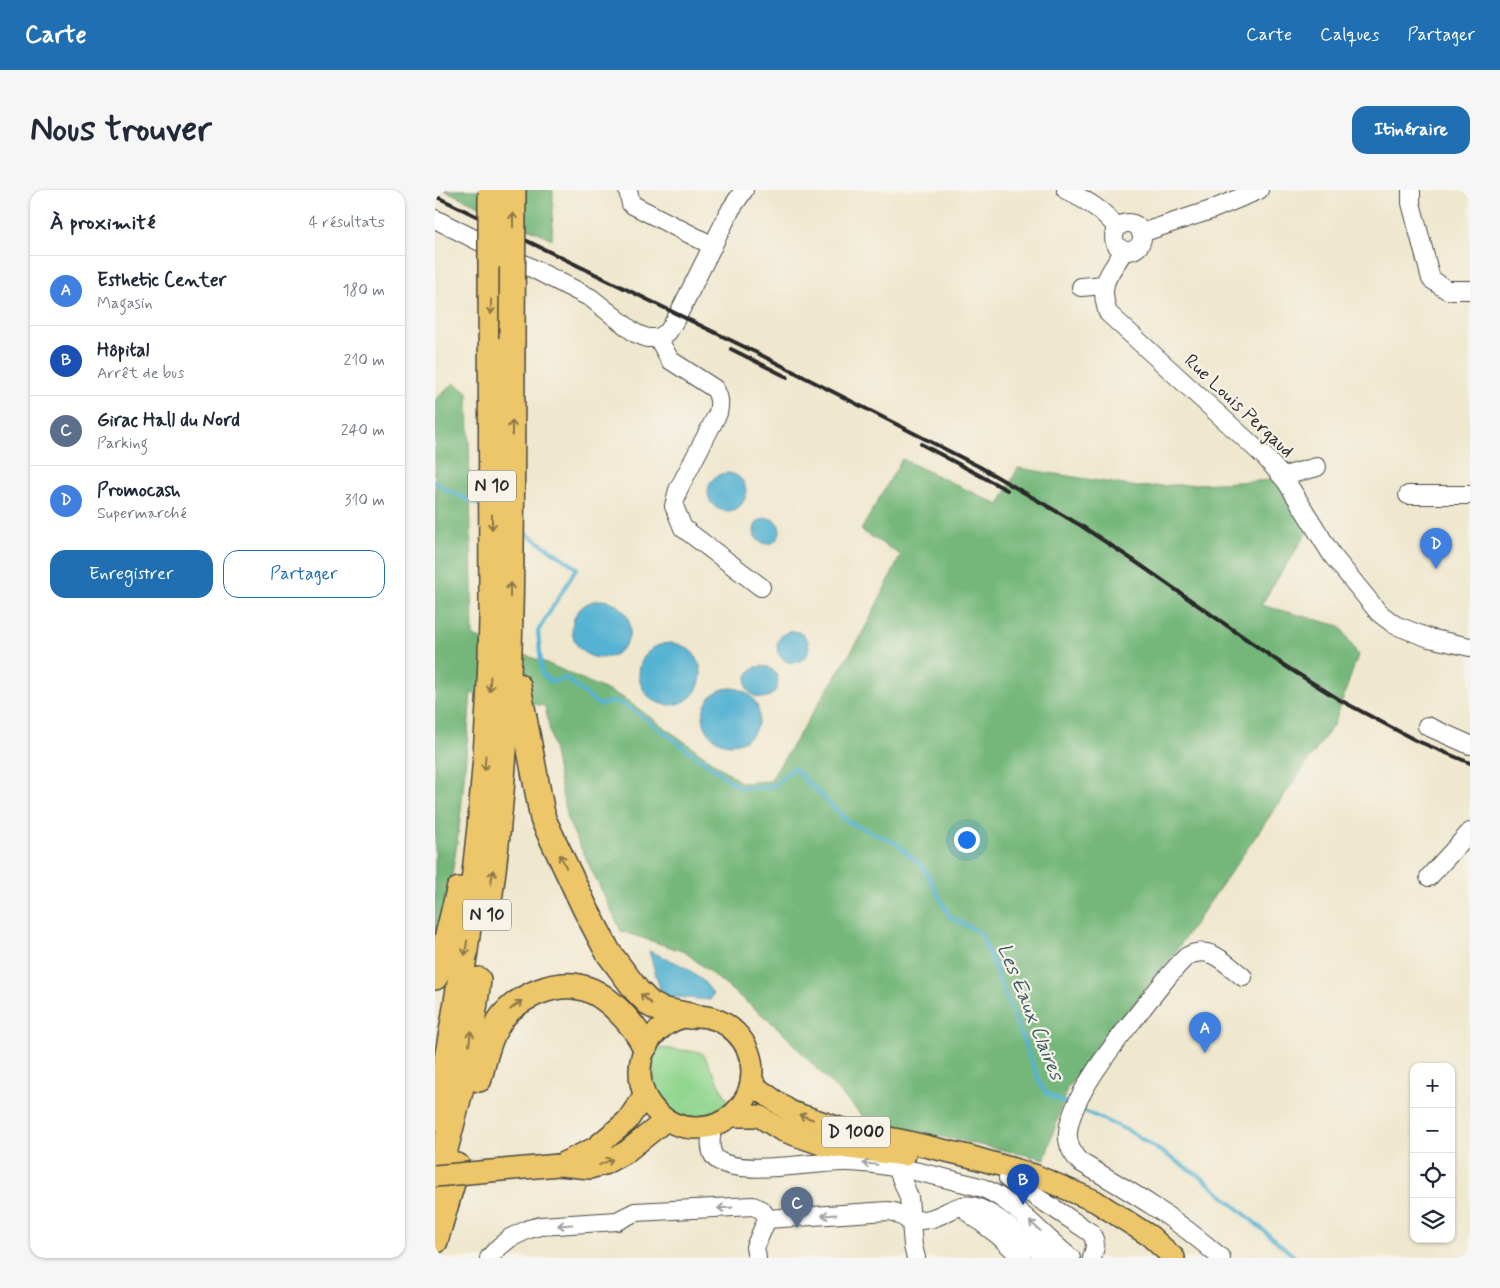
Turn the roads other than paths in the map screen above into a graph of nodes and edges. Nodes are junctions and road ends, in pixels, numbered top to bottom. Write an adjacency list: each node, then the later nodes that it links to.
1 (628, 190): 10 (street)
2 (744, 190): 10 (street)
3 (1066, 190): 8 (street)
4 (1259, 190): 9 (street)
5 (1411, 190): 14 (street)
6 (498, 191): 21 (highway, N 10, one-way to 6, bridge); 25 (highway, N 10, one-way to 25, bridge)
7 (435, 219): 15 (street)
8 (1117, 228): 9 (street); 11 (street)
9 (1141, 233): 11 (street)
10 (713, 246): 15 (street)
11 (1124, 251): 12 (street)
12 (1104, 285): 13 (street); 17 (street, Rue Louis Pergaud)
13 (1081, 287)
14 (1470, 290)
15 (658, 338): 20 (street)
16 (1317, 467): 17 (street)
17 (1286, 480): 22 (street, Rue Louis Pergaud)
18 (1408, 495): 19 (street)
19 (1470, 495)
20 (761, 587)
21 (510, 639): 30 (highway, one-way to 21); 42 (highway, N 10, one-way to 21)
22 (1470, 647)
23 (1427, 726): 24 (street)
24 (1470, 745)
25 (480, 830): 28 (highway); 35 (highway, N 10, one-way to 35)
26 (1470, 832): 27 (street)
27 (1429, 877)
28 (435, 977)
29 (1243, 977): 56 (street)
30 (690, 1016): 31 (main road); 32 (main road)
31 (645, 1046): 33 (main road); 46 (highway, one-way to 31)
32 (752, 1080): 34 (main road); 55 (main road, D 1000, one-way to 32)
33 (644, 1096): 36 (main road); 38 (main road)
34 (732, 1116): 37 (main road); 41 (main road, D 1000)
35 (435, 1119)
36 (666, 1120): 37 (main road); 38 (main road, one-way to 36)
37 (713, 1126): 39 (street, one-way to 37)
38 (559, 1165): 40 (main road, bridge)
39 (897, 1168): 45 (street); 52 (street, one-way to 39)
40 (435, 1176)
41 (1008, 1179): 53 (street); 54 (main road, D 1000)
42 (435, 1188)
43 (949, 1211): 45 (street); 50 (street); 51 (street)
44 (767, 1219): 45 (street, one-way to 44); 47 (street, one-way to 47); 48 (street)
45 (910, 1220): 49 (street)
46 (435, 1240)
47 (489, 1258)
48 (757, 1258)
49 (916, 1258)
50 (1022, 1258)
51 (1049, 1258)
52 (1071, 1258)
53 (1092, 1258)
54 (1152, 1258)
55 (1174, 1258)
56 (1221, 1258)

